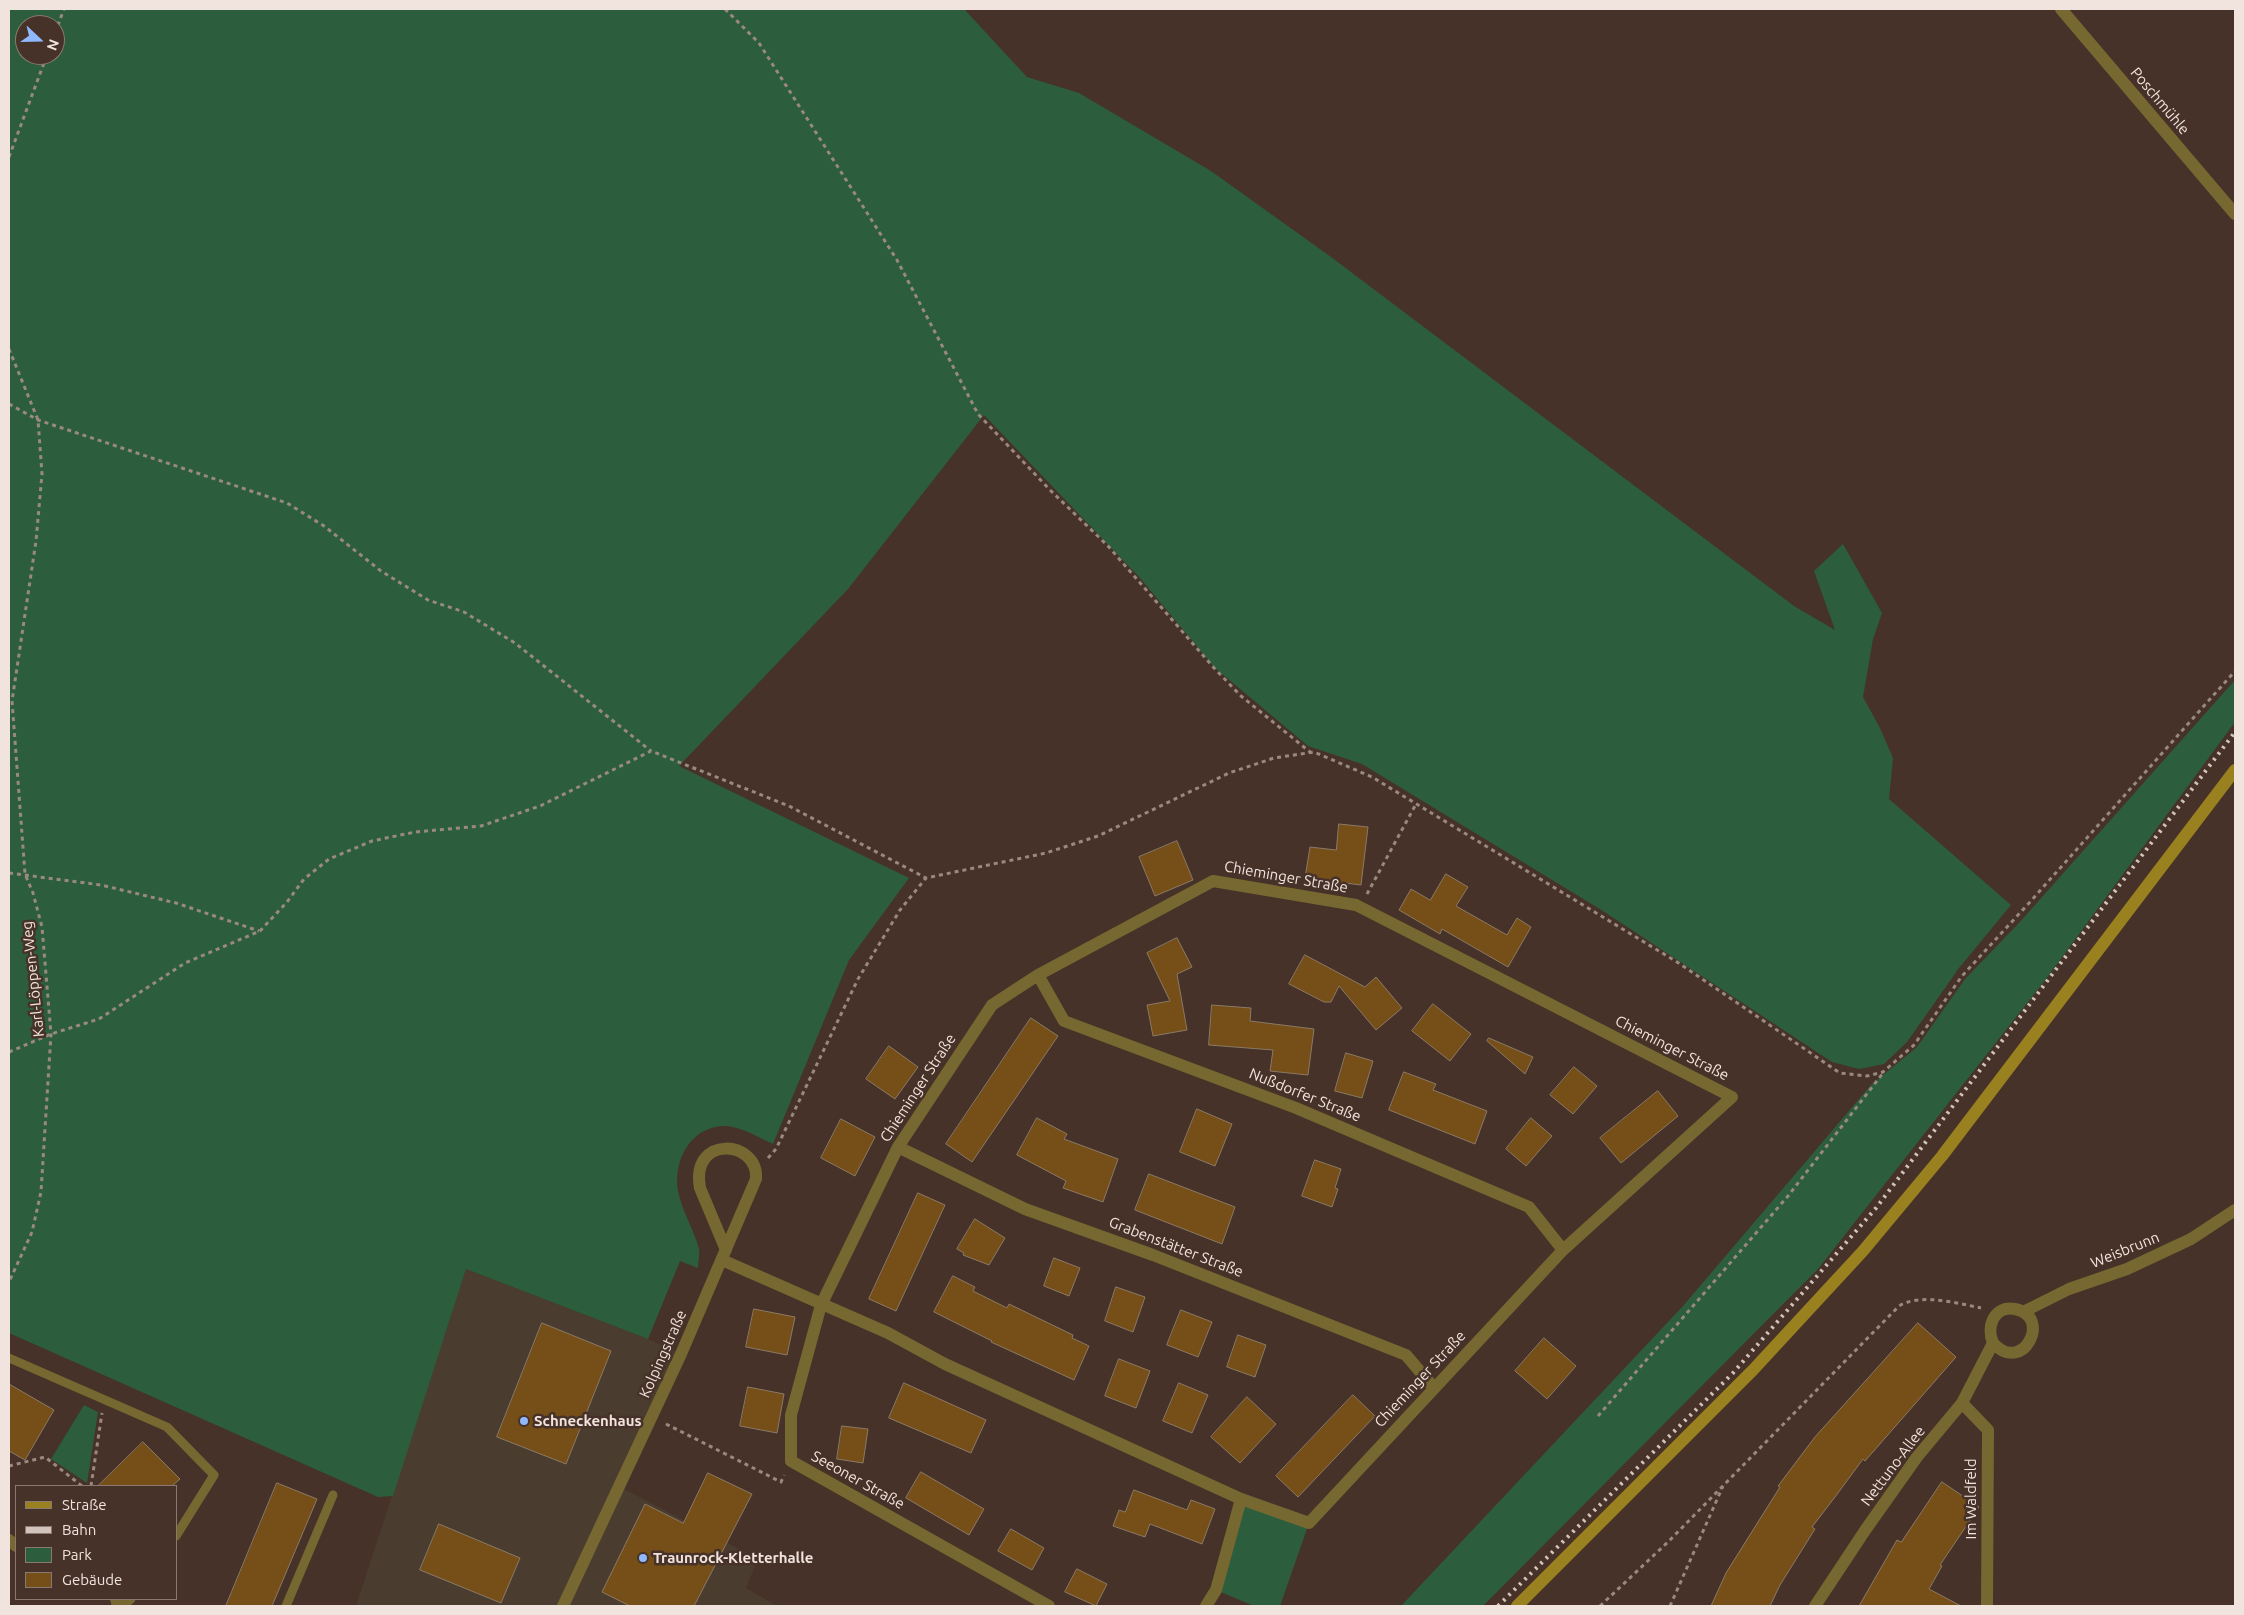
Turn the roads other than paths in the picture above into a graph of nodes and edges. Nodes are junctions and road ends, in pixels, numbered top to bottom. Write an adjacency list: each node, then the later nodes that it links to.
1 (2061, 9): 2 (street, Poschmühle)
2 (2235, 214)
3 (2235, 770): 22 (street)
4 (1038, 975): 5 (street, Chieminger Straße); 7 (street, Nußdorfer Straße); 7 (street, Chieminger Straße)
5 (898, 1147): 9 (street, Chieminger Straße); 13 (street, Grabenstätter Straße)
6 (2235, 1210): 10 (street, Weisbrunn)
7 (1563, 1250): 13 (street, Chieminger Straße)
8 (724, 1255): 8 (street, Kolpingstraße); 9 (street, Chieminger Straße); 19 (street, Kolpingstraße)
9 (821, 1305): 16 (street, Chieminger Straße); 20 (street, Seeoner Straße)
10 (2023, 1312): 11 (street); 11 (street)
11 (1993, 1343): 14 (street, Nettuno-Allee)
12 (9, 1358): 17 (lane)
13 (1434, 1388): 16 (street, Chieminger Straße)
14 (1962, 1403): 23 (street, Nettuno-Allee); 24 (street, Im Waldfeld)
15 (333, 1495): 18 (lane)
16 (1241, 1499): 21 (street)
17 (178, 1533)
18 (286, 1606)
19 (563, 1606)
20 (1049, 1606)
21 (1206, 1606)
22 (1517, 1606)
23 (1815, 1606)
24 (1987, 1606)

